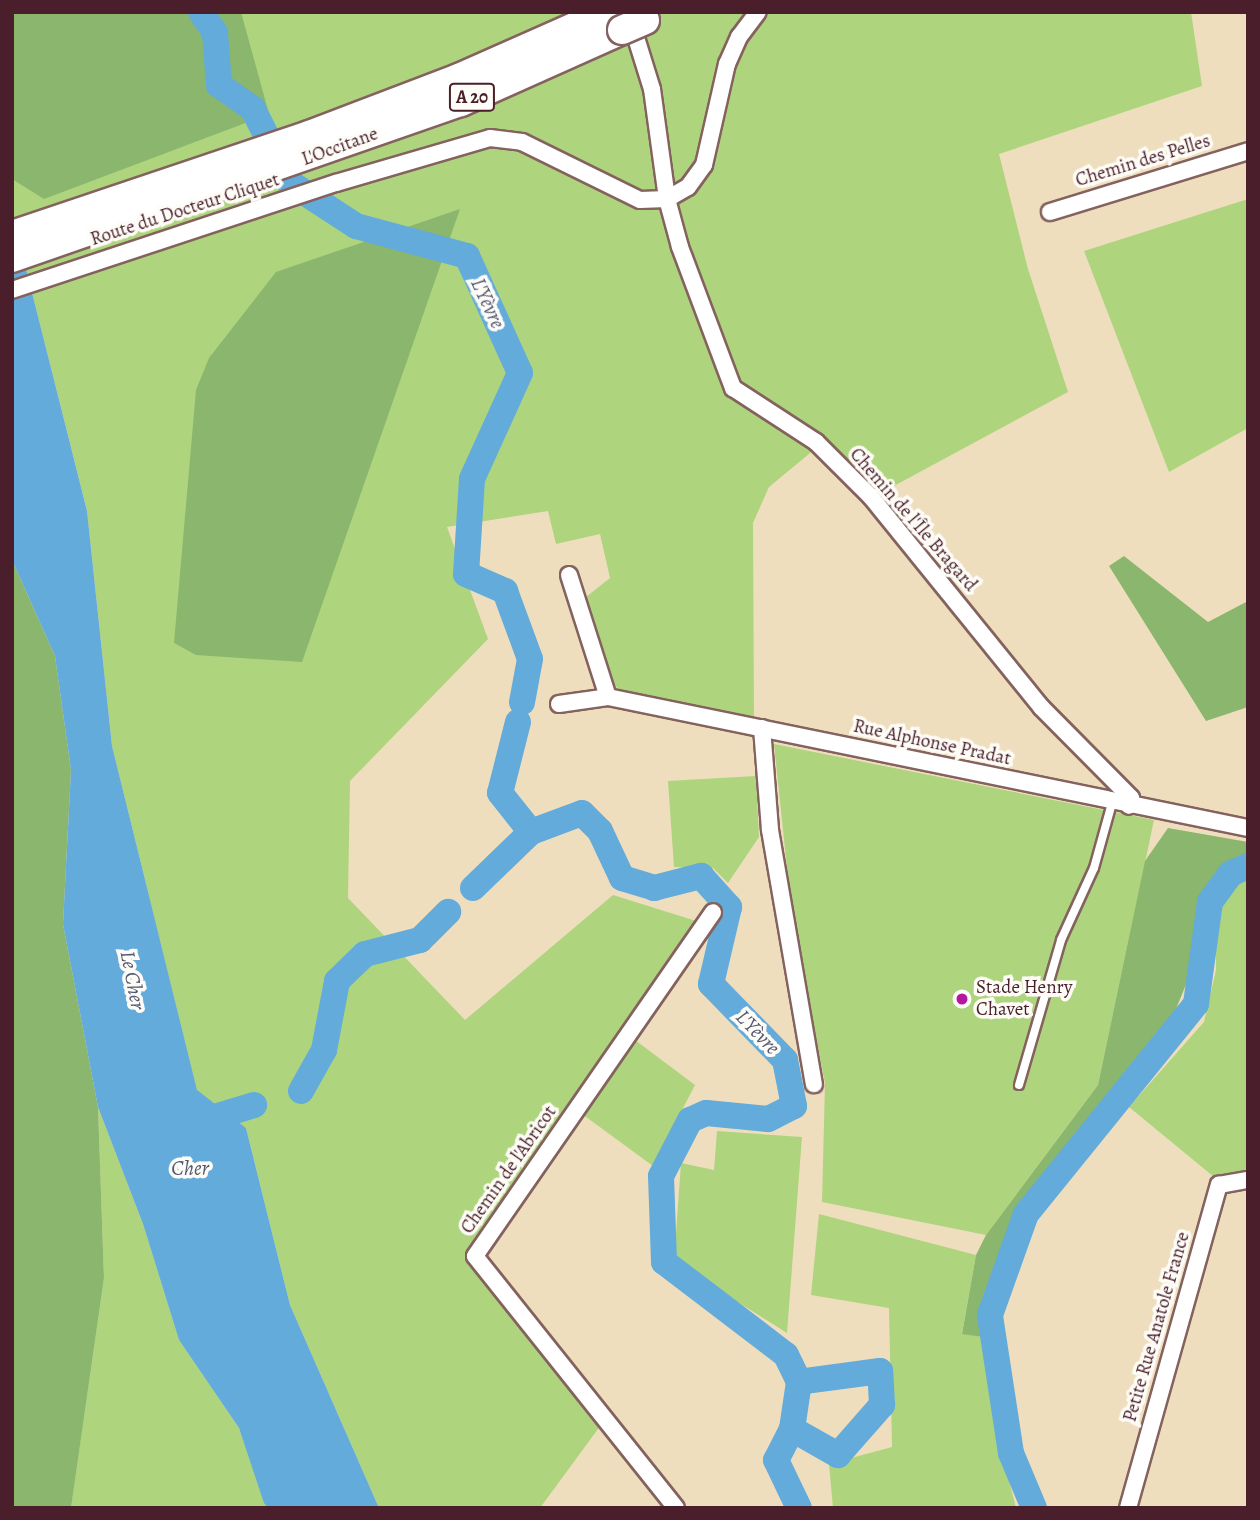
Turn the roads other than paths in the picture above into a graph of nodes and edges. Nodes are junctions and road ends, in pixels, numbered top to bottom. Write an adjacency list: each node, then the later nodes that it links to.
1 (758, 12): 4 (street)
2 (632, 17): 4 (street, Chemin de l'Île Bragard); 6 (highway, L'Occitane / A 20)
3 (1248, 151): 5 (street, Chemin des Pelles)
4 (667, 199): 9 (street, Route du Docteur Cliquet); 15 (street, Chemin de l'Île Bragard)
5 (1050, 212)
6 (66, 229): 7 (highway, L'Occitane / A 20); 8 (highway, L'Occitane / A 20)
7 (12, 234)
8 (12, 258)
9 (12, 290)
10 (569, 575): 11 (street)
11 (608, 697): 12 (street, Rue Alphonse Pradat); 13 (street, Rue Alphonse Pradat)
12 (559, 704)
13 (762, 728): 14 (street, Rue Alphonse Pradat); 18 (street)
14 (1112, 803): 15 (street, Rue Alphonse Pradat); 19 (lane)
15 (1129, 806): 16 (street, Rue Alphonse Pradat)
16 (1248, 828)
17 (713, 912): 21 (street, Chemin de l'Abricot)
18 (814, 1084)
19 (1018, 1085)
20 (1248, 1180): 22 (street, Petite Rue Anatole France)
21 (676, 1508)
22 (1128, 1508)

